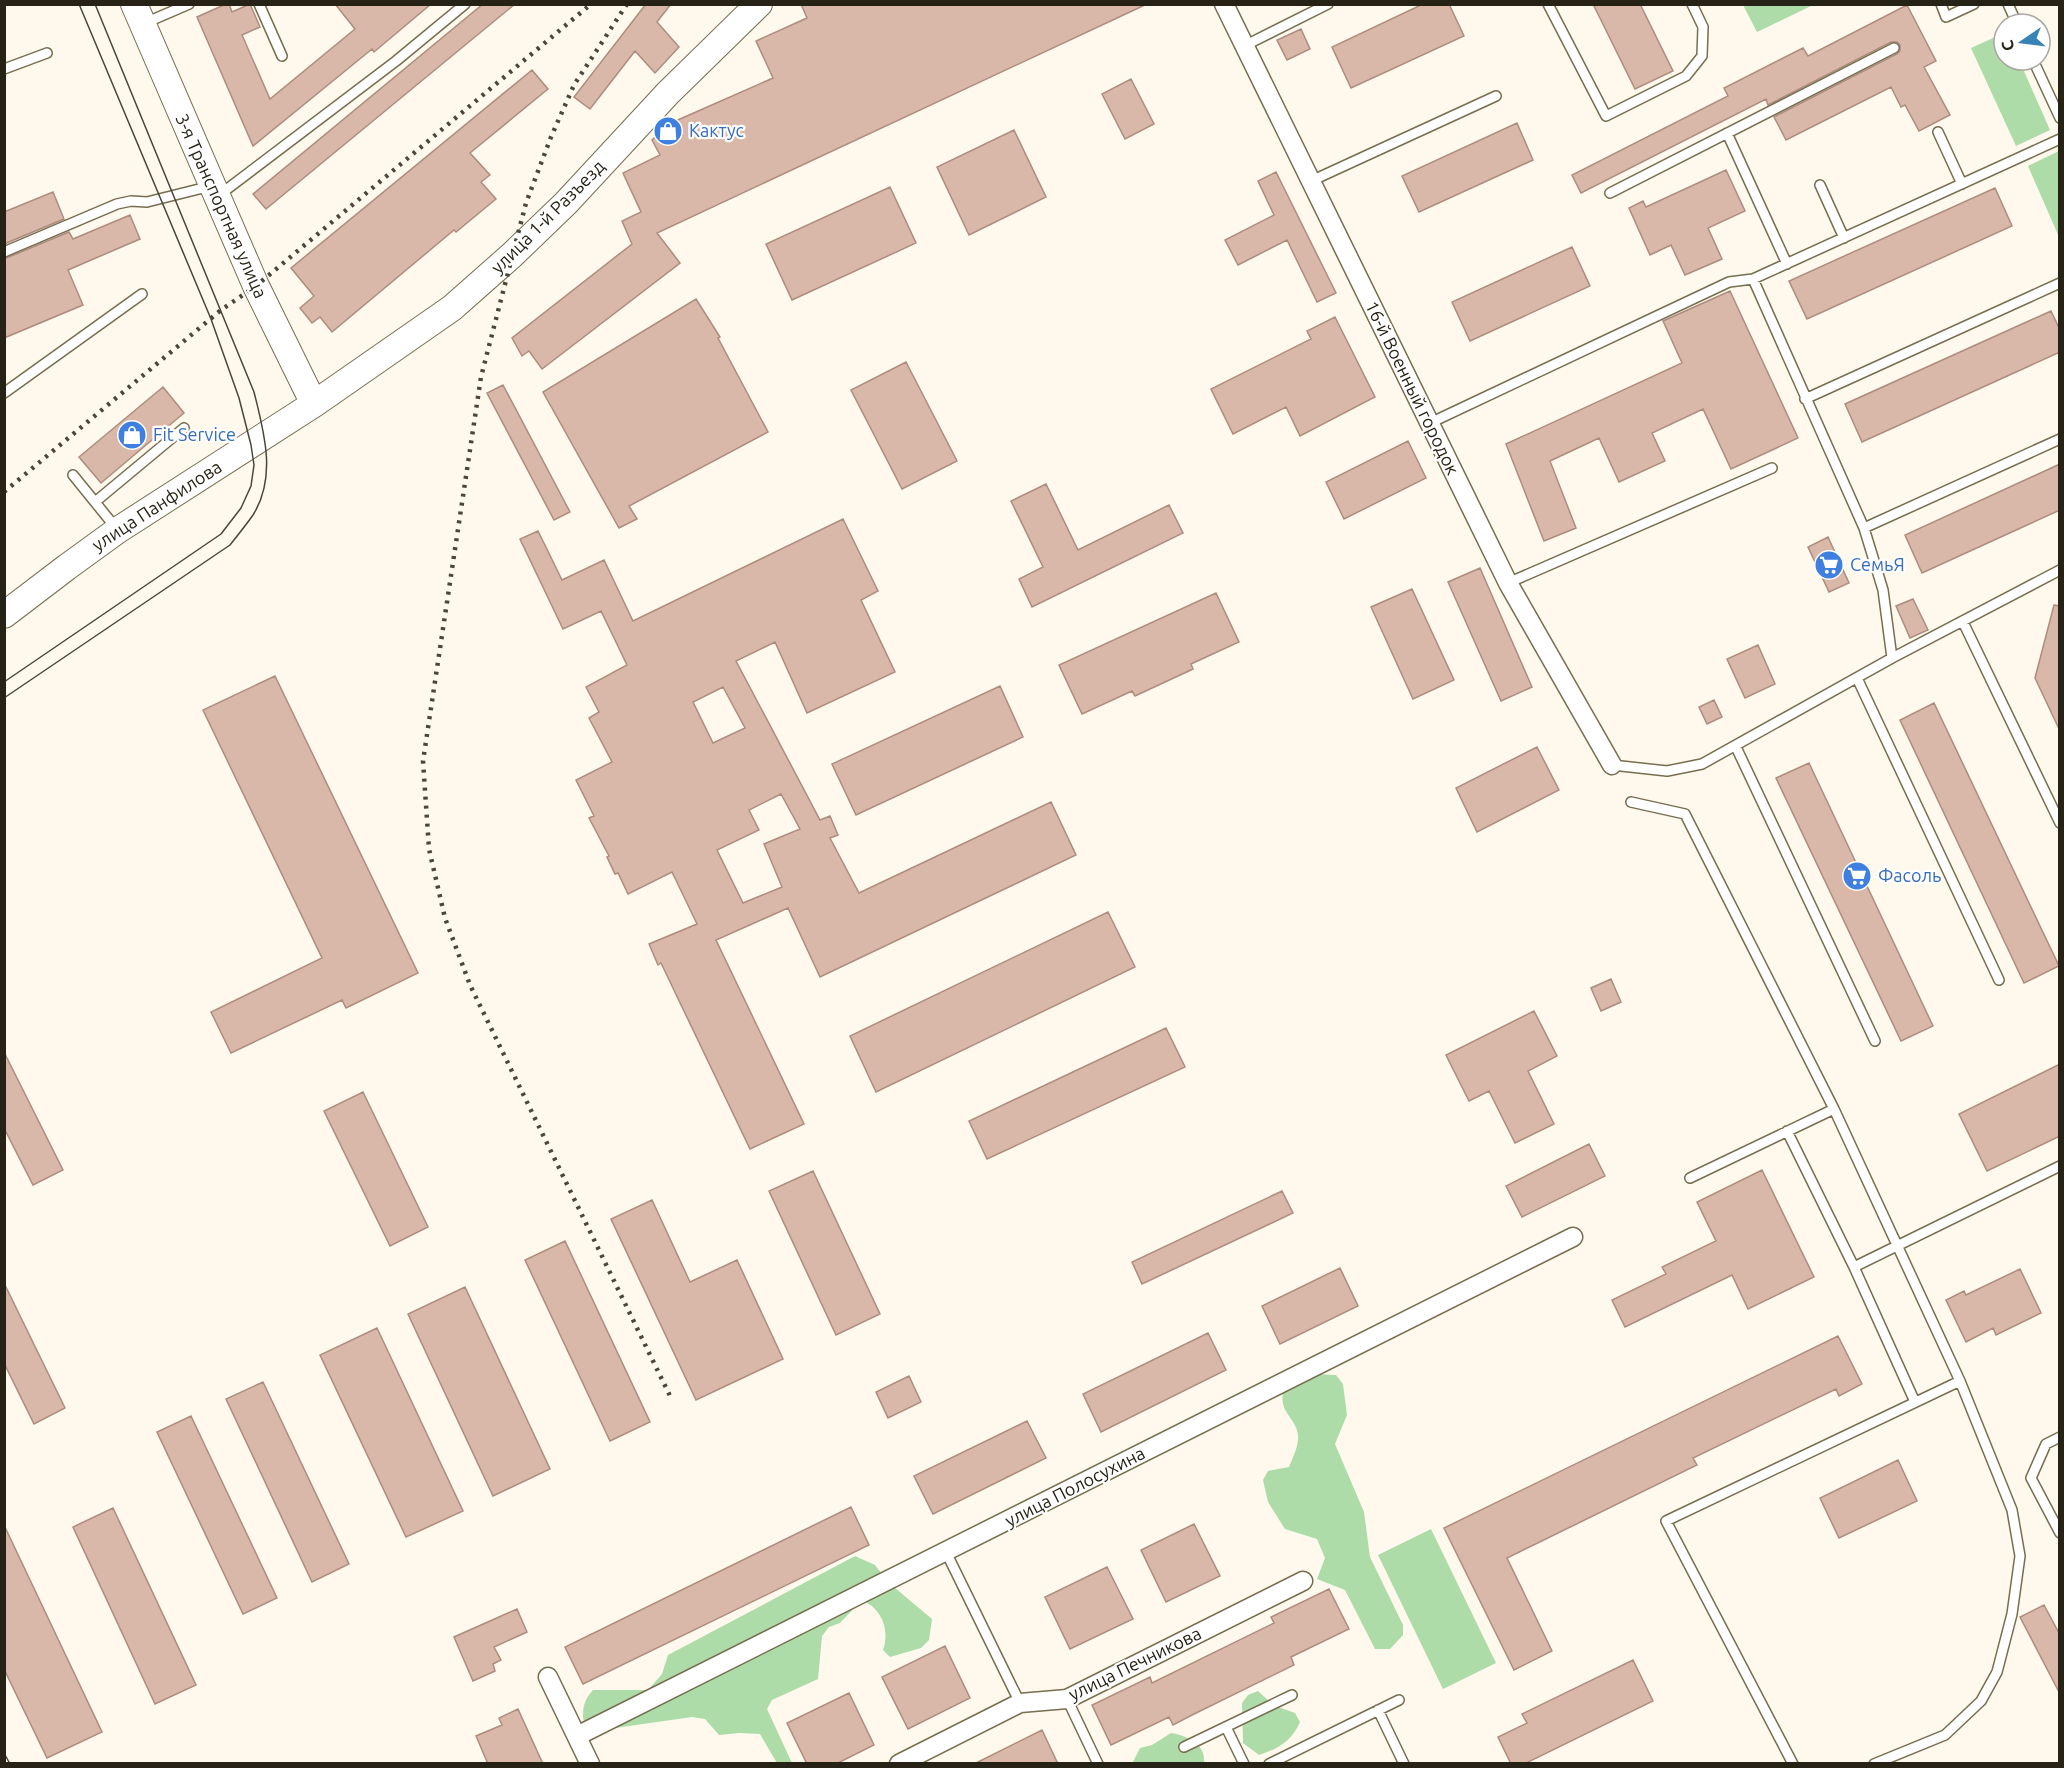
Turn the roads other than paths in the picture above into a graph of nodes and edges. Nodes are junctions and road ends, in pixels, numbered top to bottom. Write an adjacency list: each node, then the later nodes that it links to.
1 (189, 4): 11 (lane)
2 (259, 4): 15 (lane)
3 (465, 4): 26 (lane)
4 (759, 4): 36 (main road, улица 1-й Разъезд)
5 (1224, 4): 12 (street, 16-й Военный городок)
6 (1328, 4): 12 (lane)
7 (1548, 4): 8 (lane)
8 (1692, 4)
9 (1941, 4): 10 (lane)
10 (1974, 4)
11 (138, 14): 26 (main road, 3-я Транспортная улица)
12 (1244, 46): 23 (street, 16-й Военный городок)
13 (1894, 48): 21 (lane)
14 (47, 53): 16 (lane)
15 (282, 56)
16 (4, 69)
17 (2039, 72): 19 (lane)
18 (1496, 96): 23 (lane)
19 (2060, 118)
20 (1938, 132): 24 (lane)
21 (1727, 133): 27 (lane); 30 (lane)
22 (2060, 140): 24 (lane)
23 (1311, 182): 37 (street, 16-й Военный городок)
24 (1962, 184): 28 (lane)
25 (1820, 185): 28 (lane)
26 (214, 192): 29 (lane); 36 (main road, 3-я Транспортная улица)
27 (1610, 193)
28 (1844, 238): 30 (lane)
29 (4, 252)
30 (1787, 264): 31 (lane)
31 (1753, 279): 35 (lane); 37 (lane)
32 (2060, 283): 35 (lane)
33 (142, 294): 34 (lane)
34 (4, 393)
35 (1805, 399): 43 (lane)
36 (314, 404): 44 (main road, улица Панфилова)
37 (1430, 423): 46 (street, 16-й Военный городок)
38 (184, 428): 42 (lane)
39 (2060, 439): 43 (lane)
40 (1772, 468): 46 (lane)
41 (73, 475): 42 (lane)
42 (95, 502): 44 (lane)
43 (1864, 528): 49 (lane)
44 (118, 530): 47 (main road, улица Панфилова)
45 (2060, 570): 48 (lane)
46 (1508, 583): 52 (street, 16-й Военный городок)
47 (4, 615)
48 (1963, 622): 49 (lane); 54 (lane)
49 (1892, 658): 50 (lane)
50 (1857, 678): 51 (lane); 55 (lane)
51 (1736, 747): 52 (lane); 56 (lane)
52 (1612, 765)
53 (1630, 802): 57 (lane)
54 (2060, 822)
55 (1999, 980)
56 (1875, 1041)
57 (1834, 1109): 58 (lane); 62 (lane)
58 (1787, 1131): 60 (lane); 63 (lane)
59 (2060, 1166): 62 (lane)
60 (1690, 1178)
61 (1573, 1237): 68 (street, улица Полосухина)
62 (1897, 1246): 63 (lane); 64 (lane)
63 (1854, 1267): 65 (lane)
64 (1960, 1381): 65 (lane); 86 (lane)
65 (1915, 1402): 85 (lane)
66 (2060, 1437): 67 (lane)
67 (2060, 1533)
68 (946, 1551): 74 (lane); 77 (street, улица Полосухина)
69 (1303, 1581): 72 (street, улица Печникова)
70 (548, 1677): 77 (street)
71 (1292, 1695): 76 (lane)
72 (1067, 1699): 74 (street, улица Печникова); 81 (lane)
73 (1399, 1700): 75 (lane)
74 (1020, 1703): 80 (street, улица Печникова)
75 (1378, 1710): 83 (lane); 84 (lane)
76 (1226, 1727): 78 (lane); 82 (lane)
77 (577, 1736): 79 (street)
78 (1184, 1747)
79 (590, 1764)
80 (899, 1764)
81 (1098, 1764)
82 (1244, 1764)
83 (1269, 1764)
84 (1404, 1764)
85 (1793, 1764)
86 (1874, 1764)

